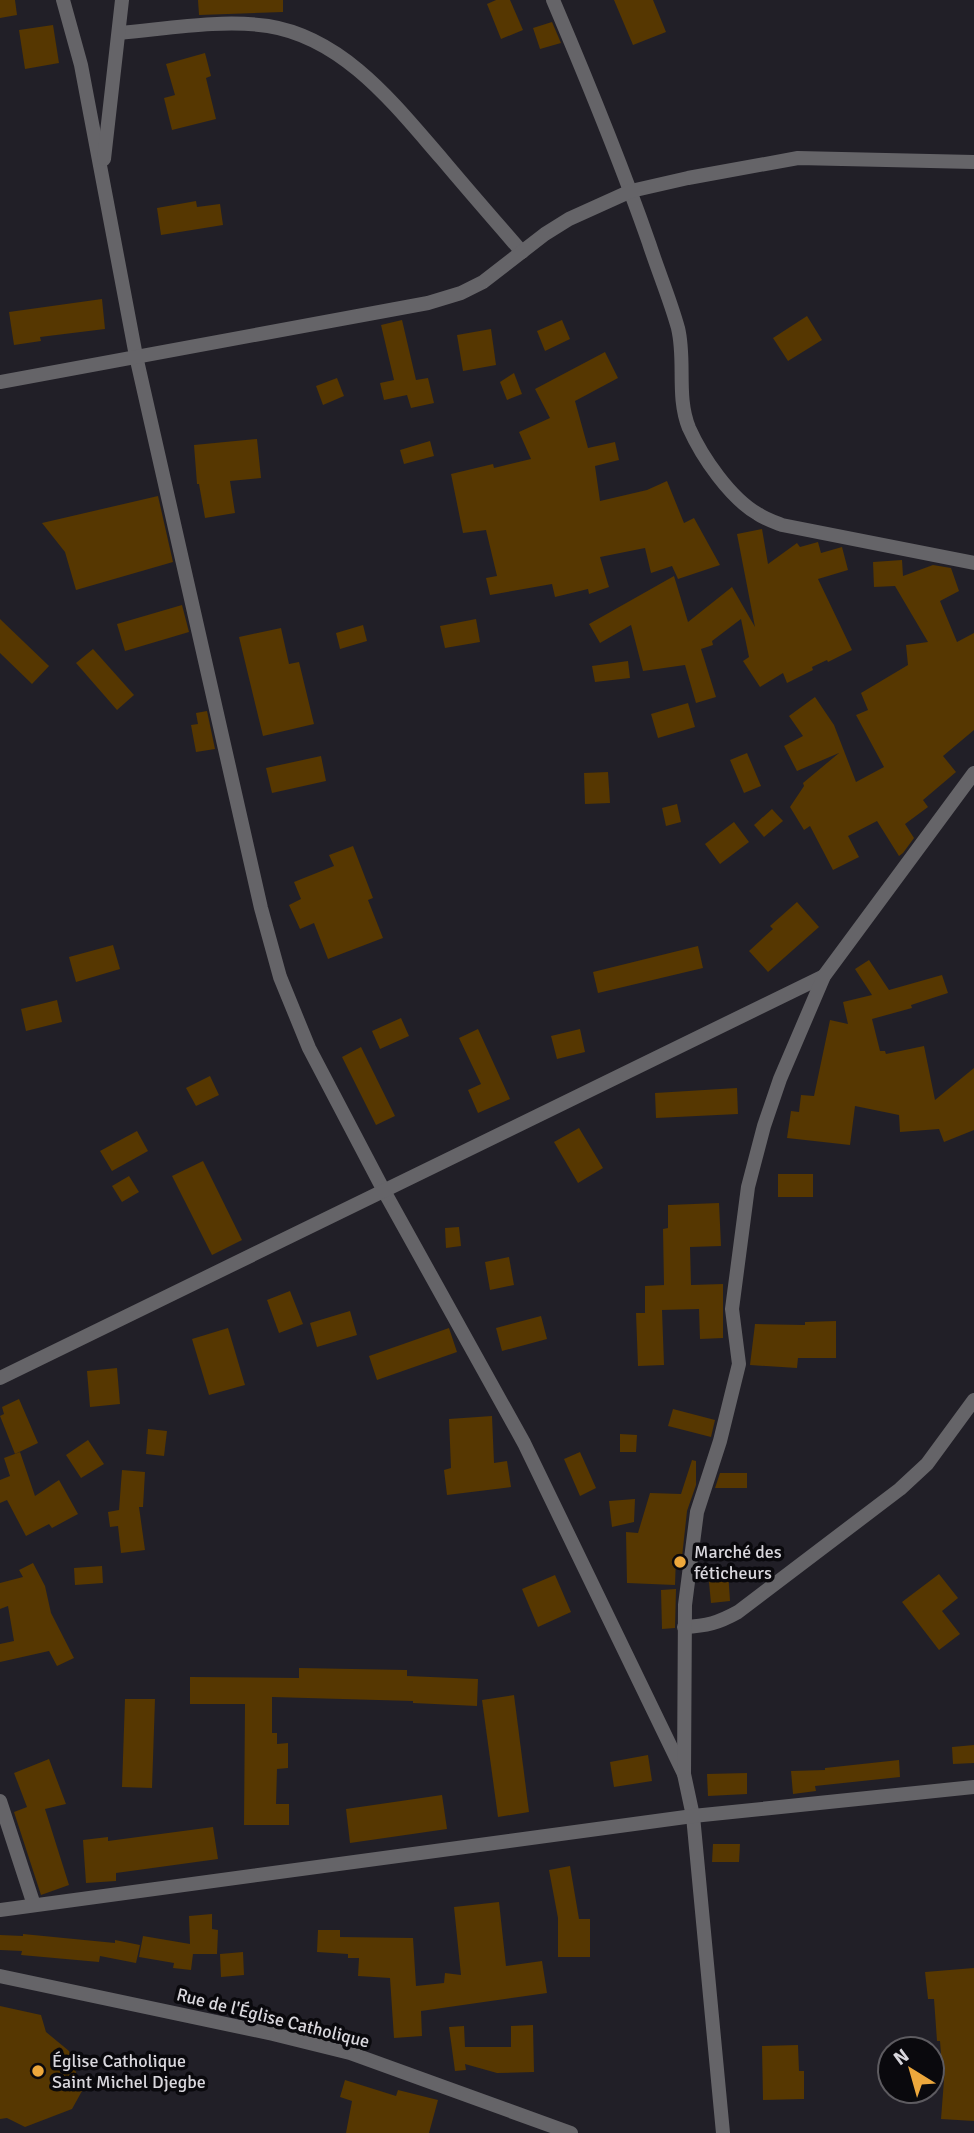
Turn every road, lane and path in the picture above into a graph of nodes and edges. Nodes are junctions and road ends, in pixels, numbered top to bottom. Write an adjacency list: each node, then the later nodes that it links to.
1 (63, 0): 6 (street)
2 (122, 0): 4 (street)
3 (553, 0): 7 (street)
4 (118, 33): 6 (street); 8 (street)
5 (974, 162): 7 (street)
6 (103, 172): 9 (street)
7 (631, 191): 8 (street); 11 (street)
8 (522, 252): 9 (street)
9 (136, 356): 10 (street); 14 (street)
10 (0, 382)
11 (974, 563)
12 (974, 773): 13 (street)
13 (824, 976): 14 (street); 17 (street)
14 (384, 1191): 15 (street); 18 (street)
15 (0, 1378)
16 (974, 1400): 17 (street)
17 (684, 1627): 18 (street)
18 (684, 1774): 21 (street)
19 (974, 1787): 21 (street)
20 (0, 1801): 22 (street)
21 (692, 1815): 22 (street); 26 (street)
22 (34, 1905): 23 (street)
23 (0, 1910)
24 (0, 1976): 25 (street, Rue de l'Église Catholique)
25 (570, 2133)
26 (723, 2133)

